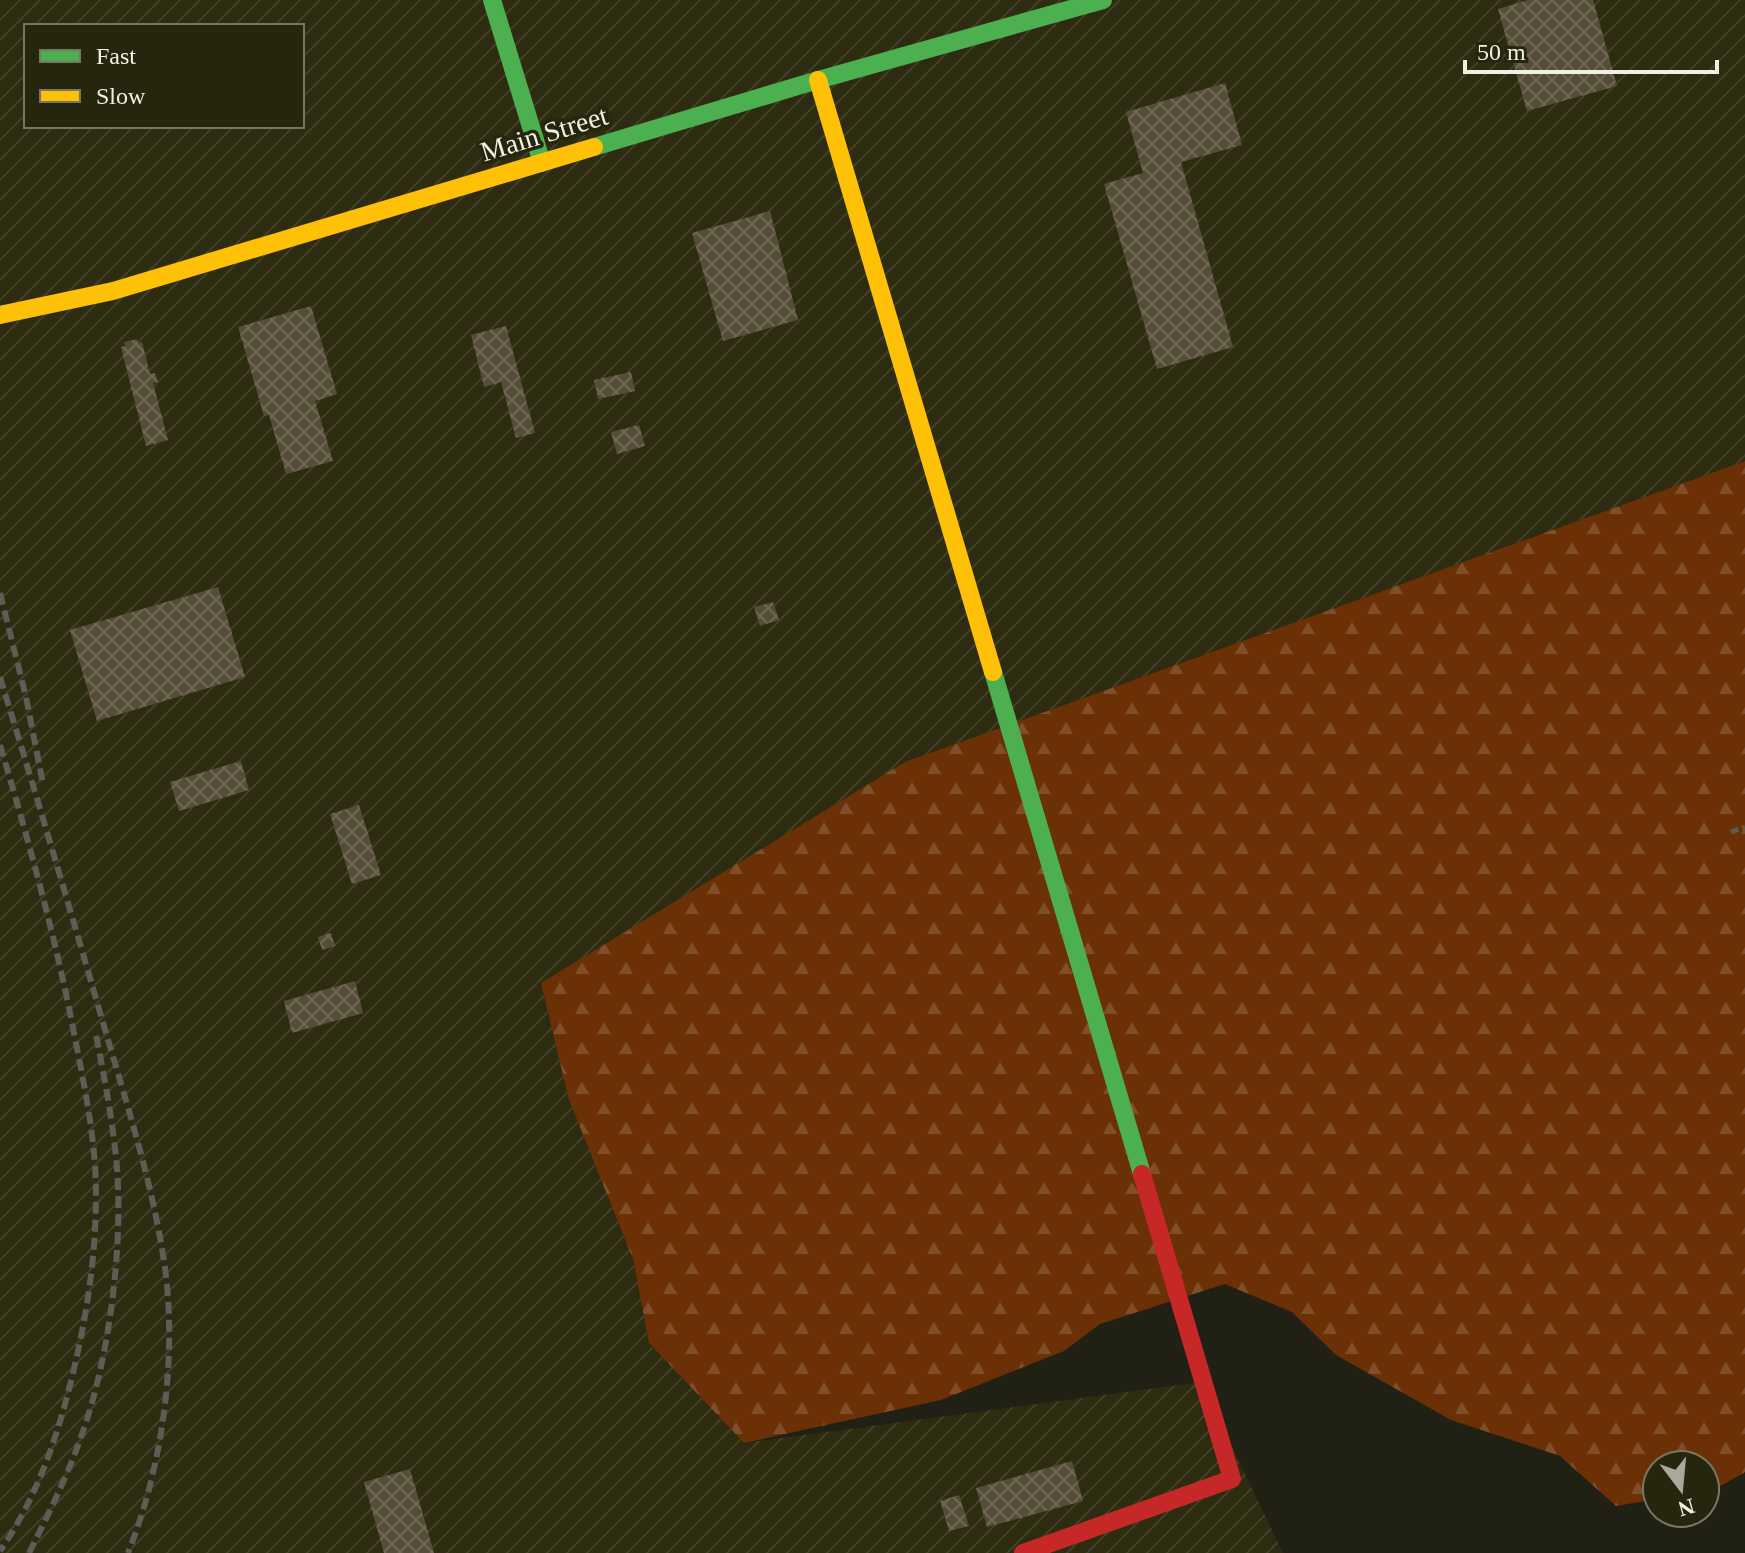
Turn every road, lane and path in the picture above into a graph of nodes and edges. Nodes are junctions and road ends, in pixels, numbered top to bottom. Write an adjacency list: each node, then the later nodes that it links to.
1 (492, 0): 4 (street)
2 (1103, 0): 3 (street, Main Street)
3 (818, 80): 4 (street, Main Street); 8 (street)
4 (542, 163): 5 (street, Main Street)
5 (0, 315)
6 (1745, 827): 7 (path)
7 (1731, 832)
8 (1023, 1553)

